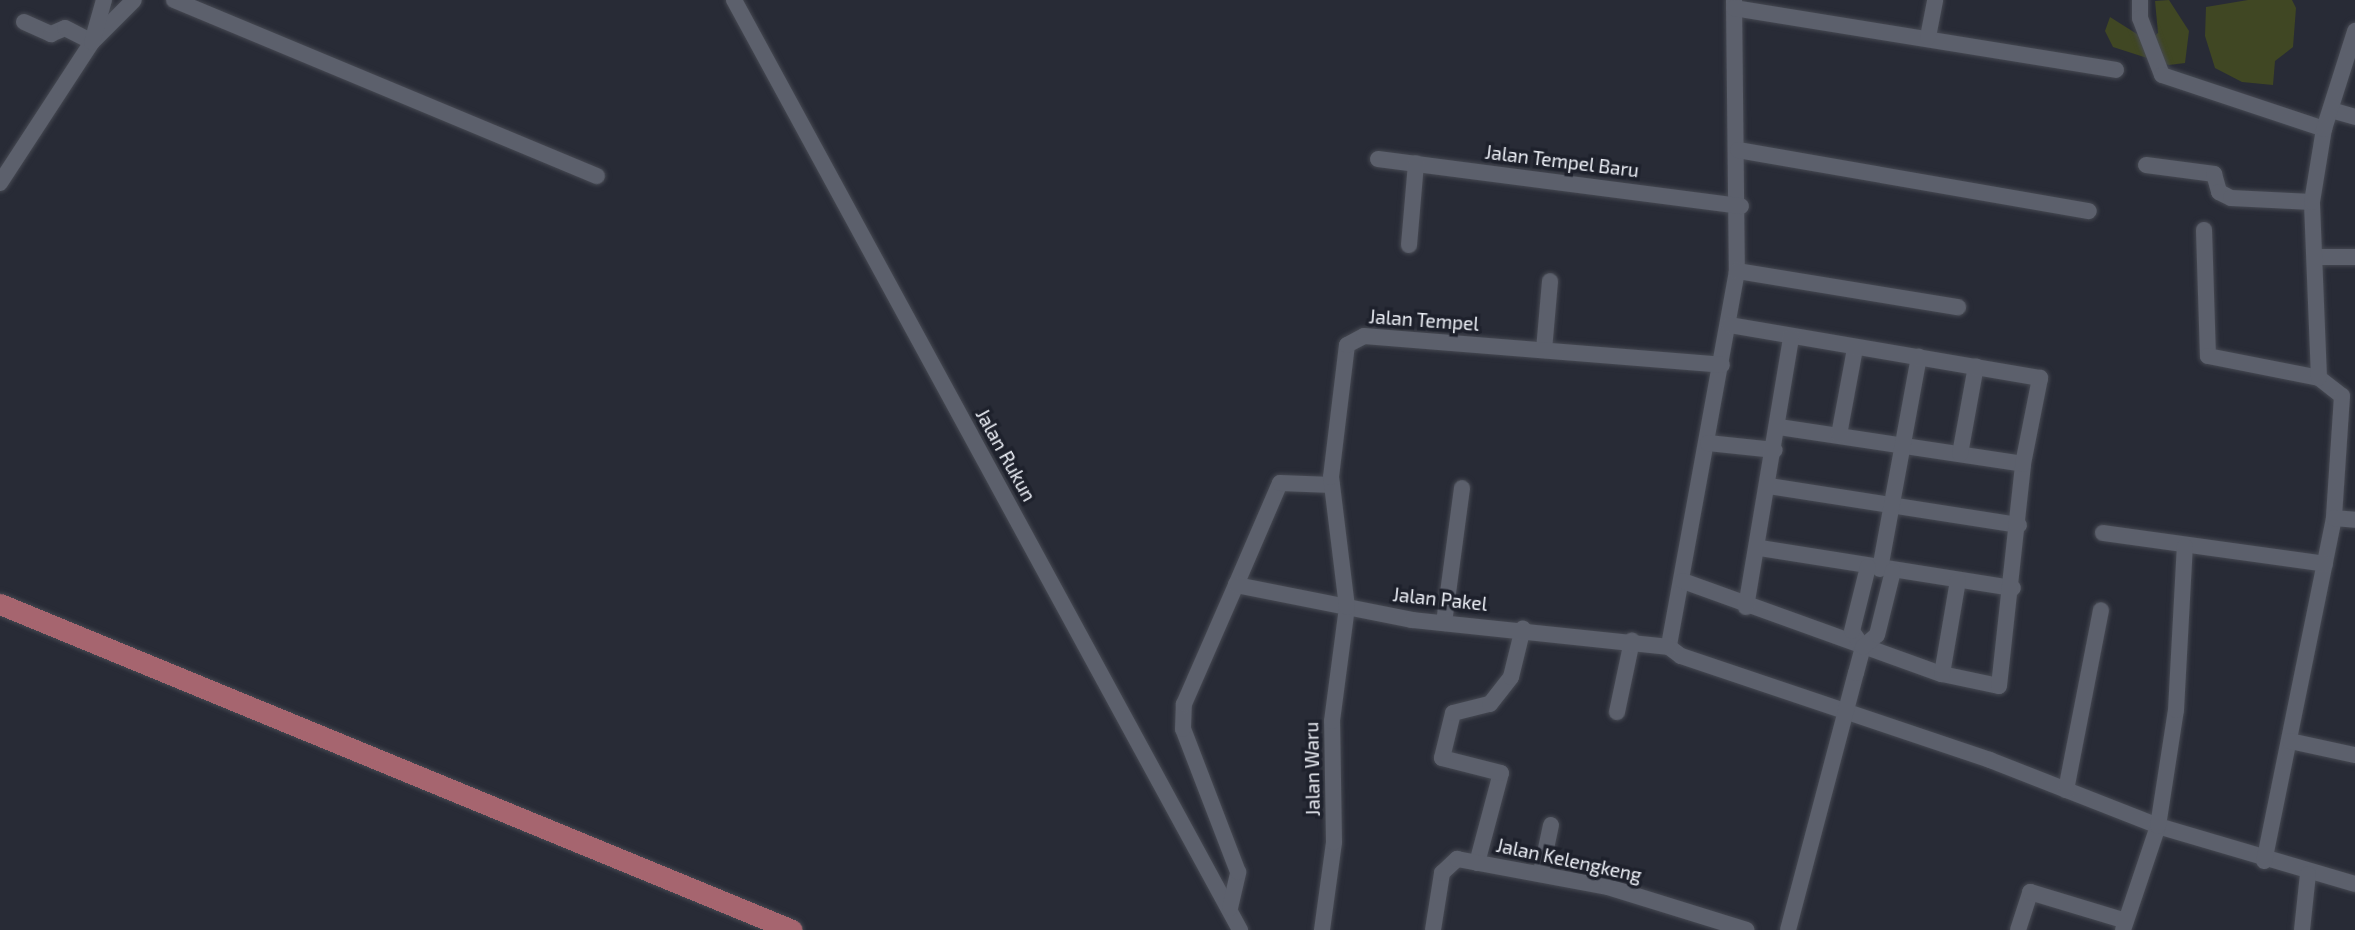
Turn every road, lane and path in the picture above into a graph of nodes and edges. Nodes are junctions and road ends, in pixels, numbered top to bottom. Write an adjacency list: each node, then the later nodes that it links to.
1 (104, 0): 11 (street)
2 (134, 0): 11 (street)
3 (174, 0): 20 (street)
4 (734, 0): 85 (street, Jalan Rukun)
5 (1935, 0): 10 (street)
6 (2140, 0): 15 (street)
7 (1734, 4): 10 (street); 16 (street)
8 (24, 22): 11 (street)
9 (2355, 31): 13 (street)
10 (1928, 37): 12 (street)
11 (92, 42): 21 (street)
12 (2116, 70)
13 (2331, 110): 14 (street); 15 (street)
14 (2355, 117)
15 (2324, 129): 22 (street)
16 (1738, 150): 23 (street); 24 (street)
17 (1378, 159): 18 (street, Jalan Tempel Baru)
18 (1416, 163): 23 (street, Jalan Tempel Baru); 26 (street)
19 (2146, 164): 22 (street)
20 (597, 176)
21 (0, 183)
22 (2312, 202): 27 (street)
23 (1741, 206): 29 (street)
24 (2089, 211)
25 (2204, 230): 39 (street)
26 (1409, 245)
27 (2316, 257): 28 (street); 39 (street)
28 (2355, 257)
29 (1737, 271): 31 (street); 32 (street)
30 (1550, 281): 35 (street)
31 (1958, 307)
32 (1729, 325): 33 (street); 37 (street)
33 (1791, 338): 34 (street); 40 (street)
34 (1855, 349): 36 (street); 41 (street)
35 (1544, 350): 37 (street, Jalan Tempel); 47 (street, Jalan Tempel)
36 (1919, 357): 38 (street); 43 (street)
37 (1722, 366): 42 (street)
38 (1976, 366): 45 (street); 46 (street)
39 (2319, 378): 51 (street)
40 (1779, 427): 41 (street); 44 (street)
41 (1839, 435): 43 (street)
42 (1708, 443): 44 (street); 60 (street)
43 (1900, 446): 45 (street); 50 (street)
44 (1775, 450): 48 (street)
45 (1960, 454): 46 (street)
46 (2024, 464): 53 (street)
47 (1332, 485): 61 (street); 64 (street, Jalan Tempel)
48 (1769, 486): 50 (street); 56 (street)
49 (1462, 488): 67 (street)
50 (1892, 504): 53 (street); 58 (street)
51 (2334, 518): 52 (street); 57 (street)
52 (2355, 520)
53 (2019, 525): 62 (street)
54 (2104, 533): 55 (street)
55 (2185, 546): 57 (street); 79 (street)
56 (1760, 548): 58 (street); 65 (street)
57 (2325, 564): 75 (street)
58 (1880, 569): 59 (street); 71 (street); 71 (street)
59 (1958, 580): 62 (street); 72 (street)
60 (1683, 581): 65 (street); 70 (street)
61 (1236, 584): 64 (street, Jalan Pakel); 85 (street)
62 (2013, 588): 72 (street)
63 (0, 604): 87 (main road)
64 (1348, 607): 67 (street, Jalan Pakel); 89 (street, Jalan Waru)
65 (1746, 607): 71 (street)
66 (2101, 610): 77 (street)
67 (1444, 623): 68 (street, Jalan Pakel)
68 (1526, 628): 69 (street, Jalan Pakel); 81 (street)
69 (1632, 641): 70 (street, Jalan Pakel); 74 (street)
70 (1669, 647): 73 (street, Jalan Pakel)
71 (1863, 647): 72 (street); 73 (street)
72 (1942, 674)
73 (1845, 711): 77 (street, Jalan Pakel); 92 (street)
74 (1617, 712)
75 (2290, 741): 76 (street); 80 (street)
76 (2355, 755)
77 (2066, 790): 79 (street, Jalan Pakel)
78 (1551, 825): 82 (street)
79 (2158, 826): 80 (street, Jalan Pakel); 86 (street)
80 (2264, 860): 83 (street, Jalan Pakel)
81 (1477, 863): 82 (street, Jalan Kelengkeng); 90 (street, Jalan Kelengkeng)
82 (1541, 872): 91 (street, Jalan Kelengkeng)
83 (2308, 874): 84 (street, Jalan Pakel); 94 (street)
84 (2355, 884)
85 (1230, 908): 88 (street, Jalan Rukun)
86 (2125, 926): 93 (street)
87 (792, 930)
88 (1240, 930)
89 (1322, 930)
90 (1433, 930)
91 (1748, 930)
92 (1788, 930)
93 (2018, 930)
94 (2302, 930)

